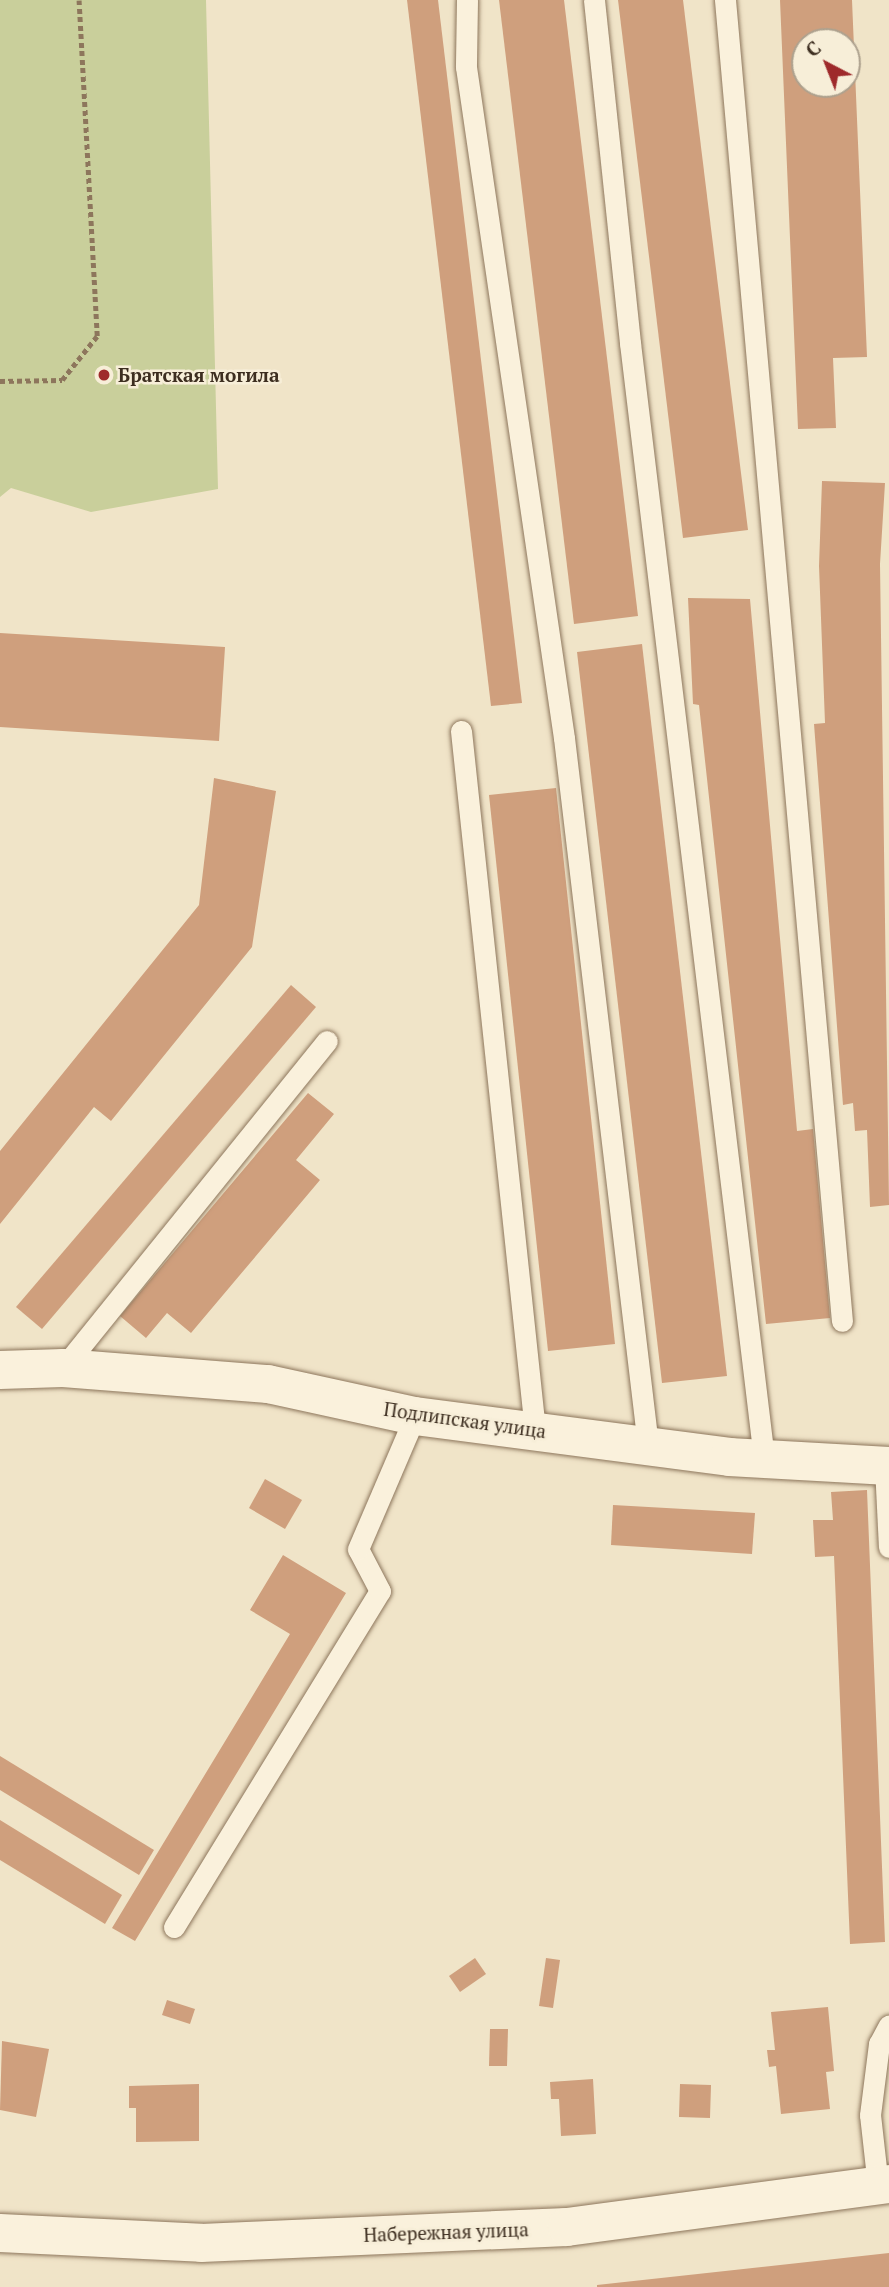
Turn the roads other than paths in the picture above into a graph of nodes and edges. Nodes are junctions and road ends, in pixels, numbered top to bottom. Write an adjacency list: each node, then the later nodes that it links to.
1 (467, 0): 11 (lane)
2 (594, 0): 12 (lane)
3 (725, 0): 6 (lane)
4 (461, 731): 10 (lane)
5 (327, 1041): 7 (lane)
6 (842, 1321)
7 (63, 1368): 8 (street, Подлипская улица); 9 (street, Подлипская улица)
8 (0, 1370)
9 (415, 1416): 10 (street, Подлипская улица); 15 (lane)
10 (535, 1430): 11 (street, Подлипская улица)
11 (648, 1446): 12 (street, Подлипская улица)
12 (764, 1459): 13 (street, Подлипская улица)
13 (887, 1466): 14 (lane)
14 (889, 1547)
15 (174, 1927)
16 (889, 2025): 17 (lane)
17 (883, 2185): 18 (street, Набережная улица)
18 (0, 2234)

